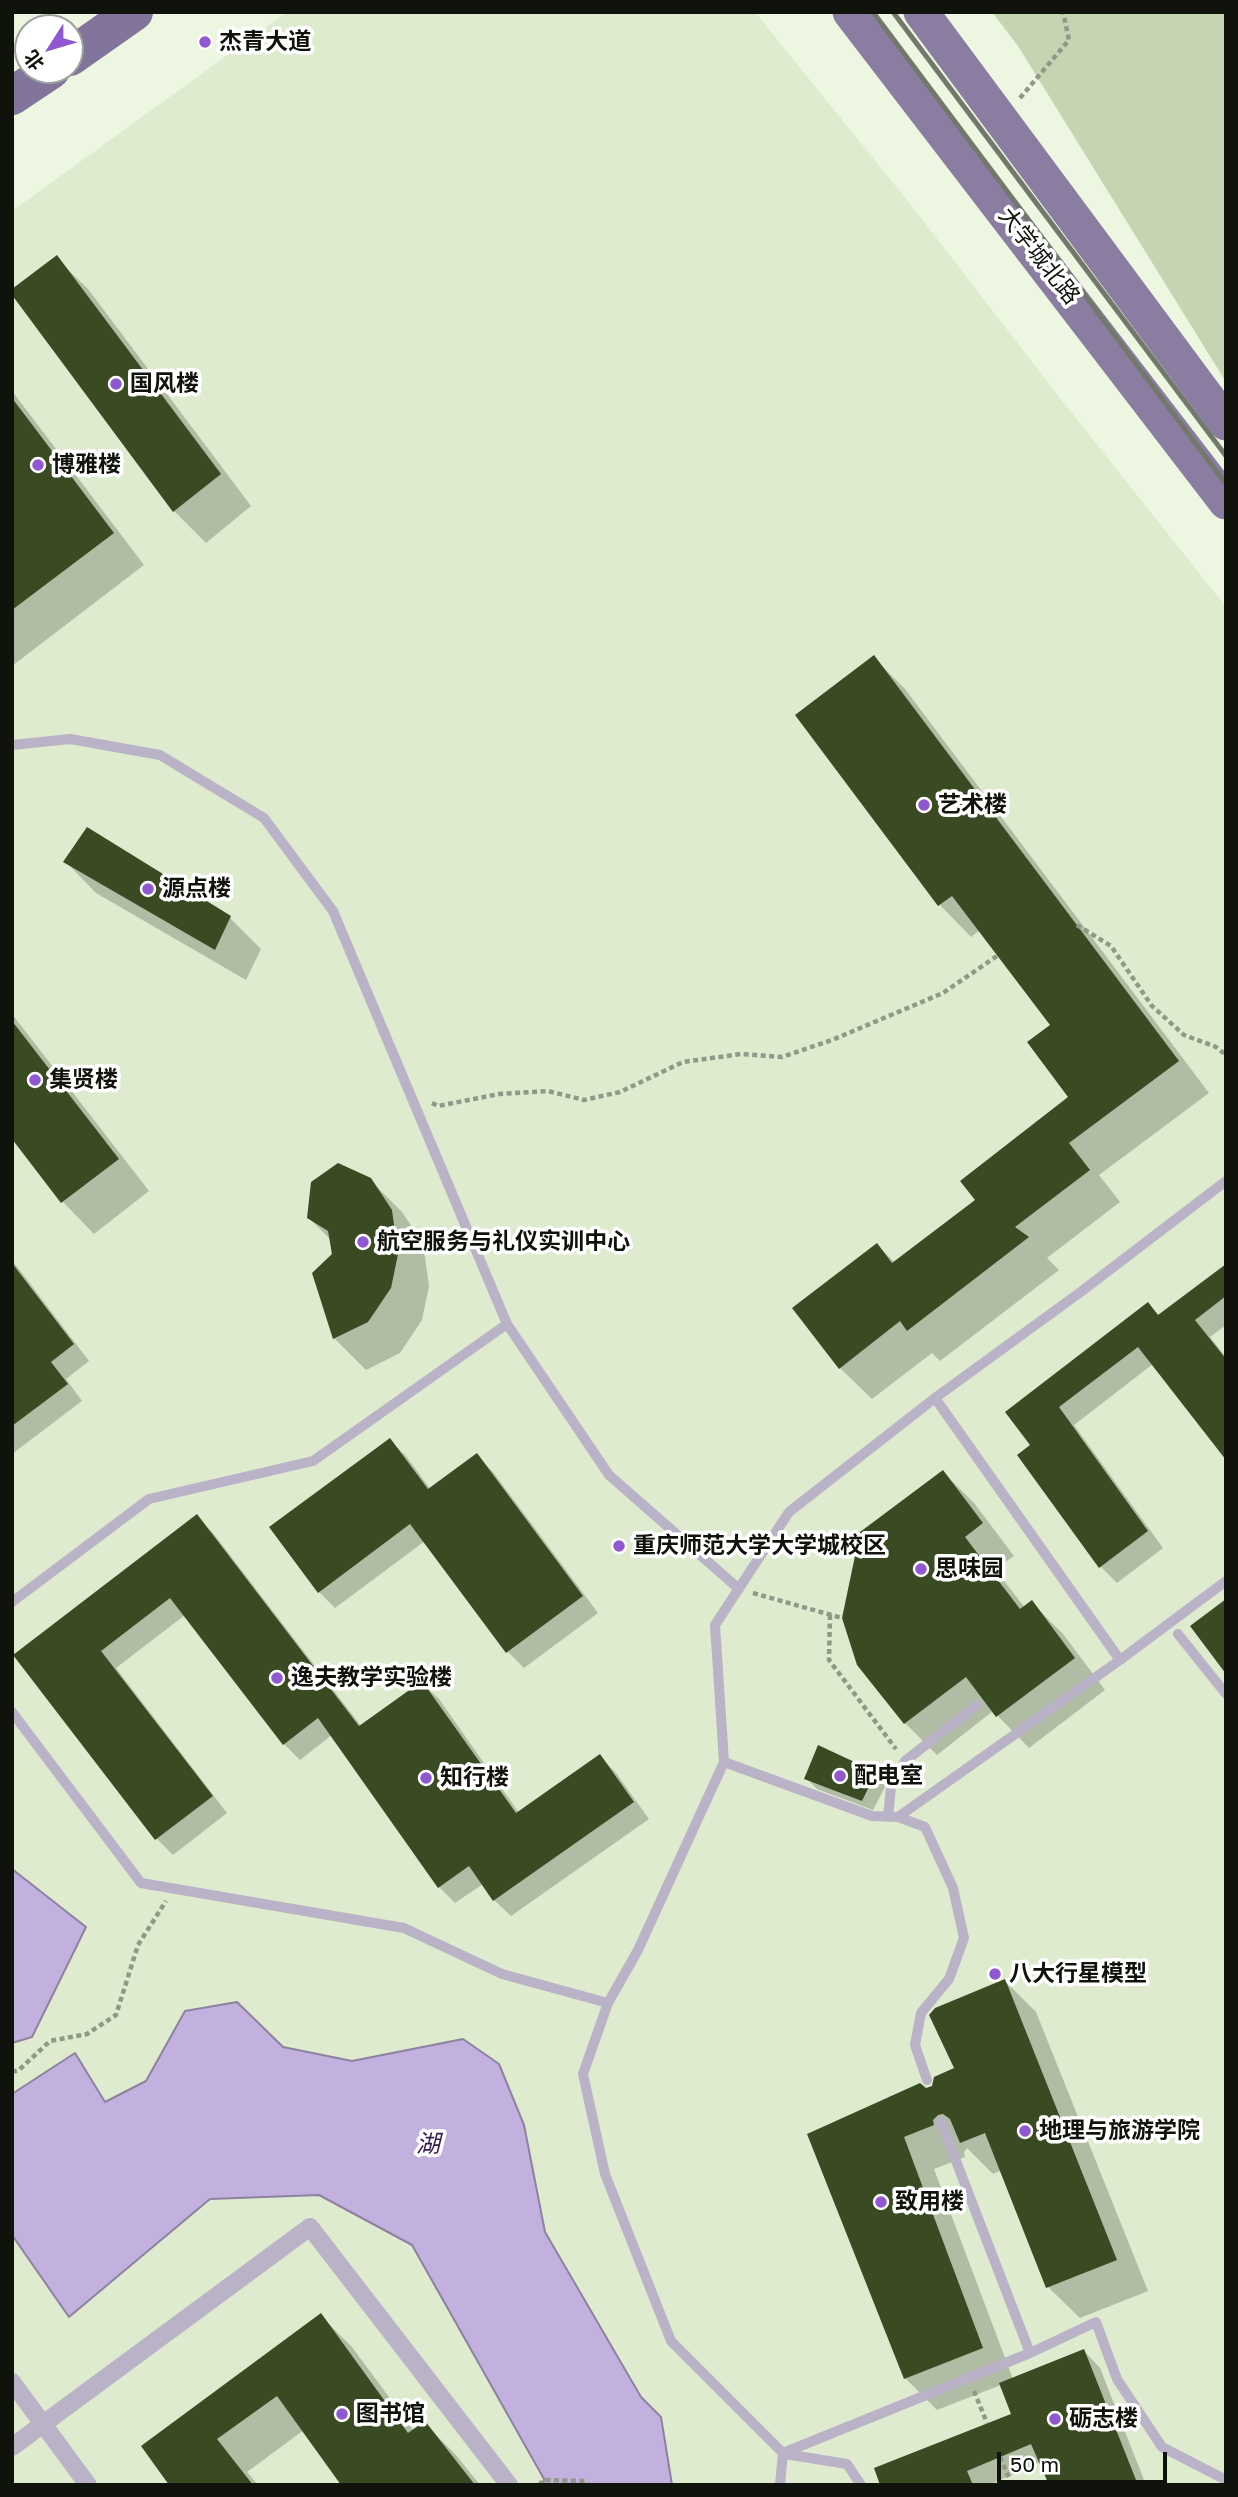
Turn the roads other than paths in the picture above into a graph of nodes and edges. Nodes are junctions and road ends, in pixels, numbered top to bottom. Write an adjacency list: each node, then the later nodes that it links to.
1 (134, 12): 4 (highway)
2 (850, 12): 8 (main road, 大学城北路)
3 (921, 12): 7 (main road)
4 (84, 47)
5 (30, 84): 6 (highway)
6 (12, 96)
7 (1050, 186): 8 (main road); 9 (main road)
8 (1009, 218): 10 (main road, 大学城北路)
9 (1226, 423)
10 (1226, 502)
11 (12, 745): 13 (lane)
12 (1226, 1181): 14 (lane)
13 (507, 1324): 16 (lane); 17 (lane)
14 (935, 1398): 16 (lane); 19 (lane)
15 (1226, 1581): 19 (lane)
16 (739, 1589): 23 (lane)
17 (12, 1602)
18 (1178, 1634): 20 (lane)
19 (1120, 1660): 24 (lane)
20 (1226, 1694)
21 (976, 1705): 24 (lane)
22 (12, 1712): 25 (lane)
23 (724, 1762): 24 (lane); 25 (lane)
24 (893, 1817): 26 (lane)
25 (608, 2004): 32 (lane)
26 (926, 2080)
27 (941, 2122): 28 (lane)
28 (1030, 2353): 32 (lane); 33 (lane)
29 (12, 2382): 30 (street)
30 (43, 2424): 31 (street); 34 (street); 35 (street)
31 (12, 2447)
32 (783, 2453): 36 (lane); 37 (lane)
33 (1226, 2480)
34 (88, 2485)
35 (509, 2485)
36 (780, 2485)
37 (861, 2485)

